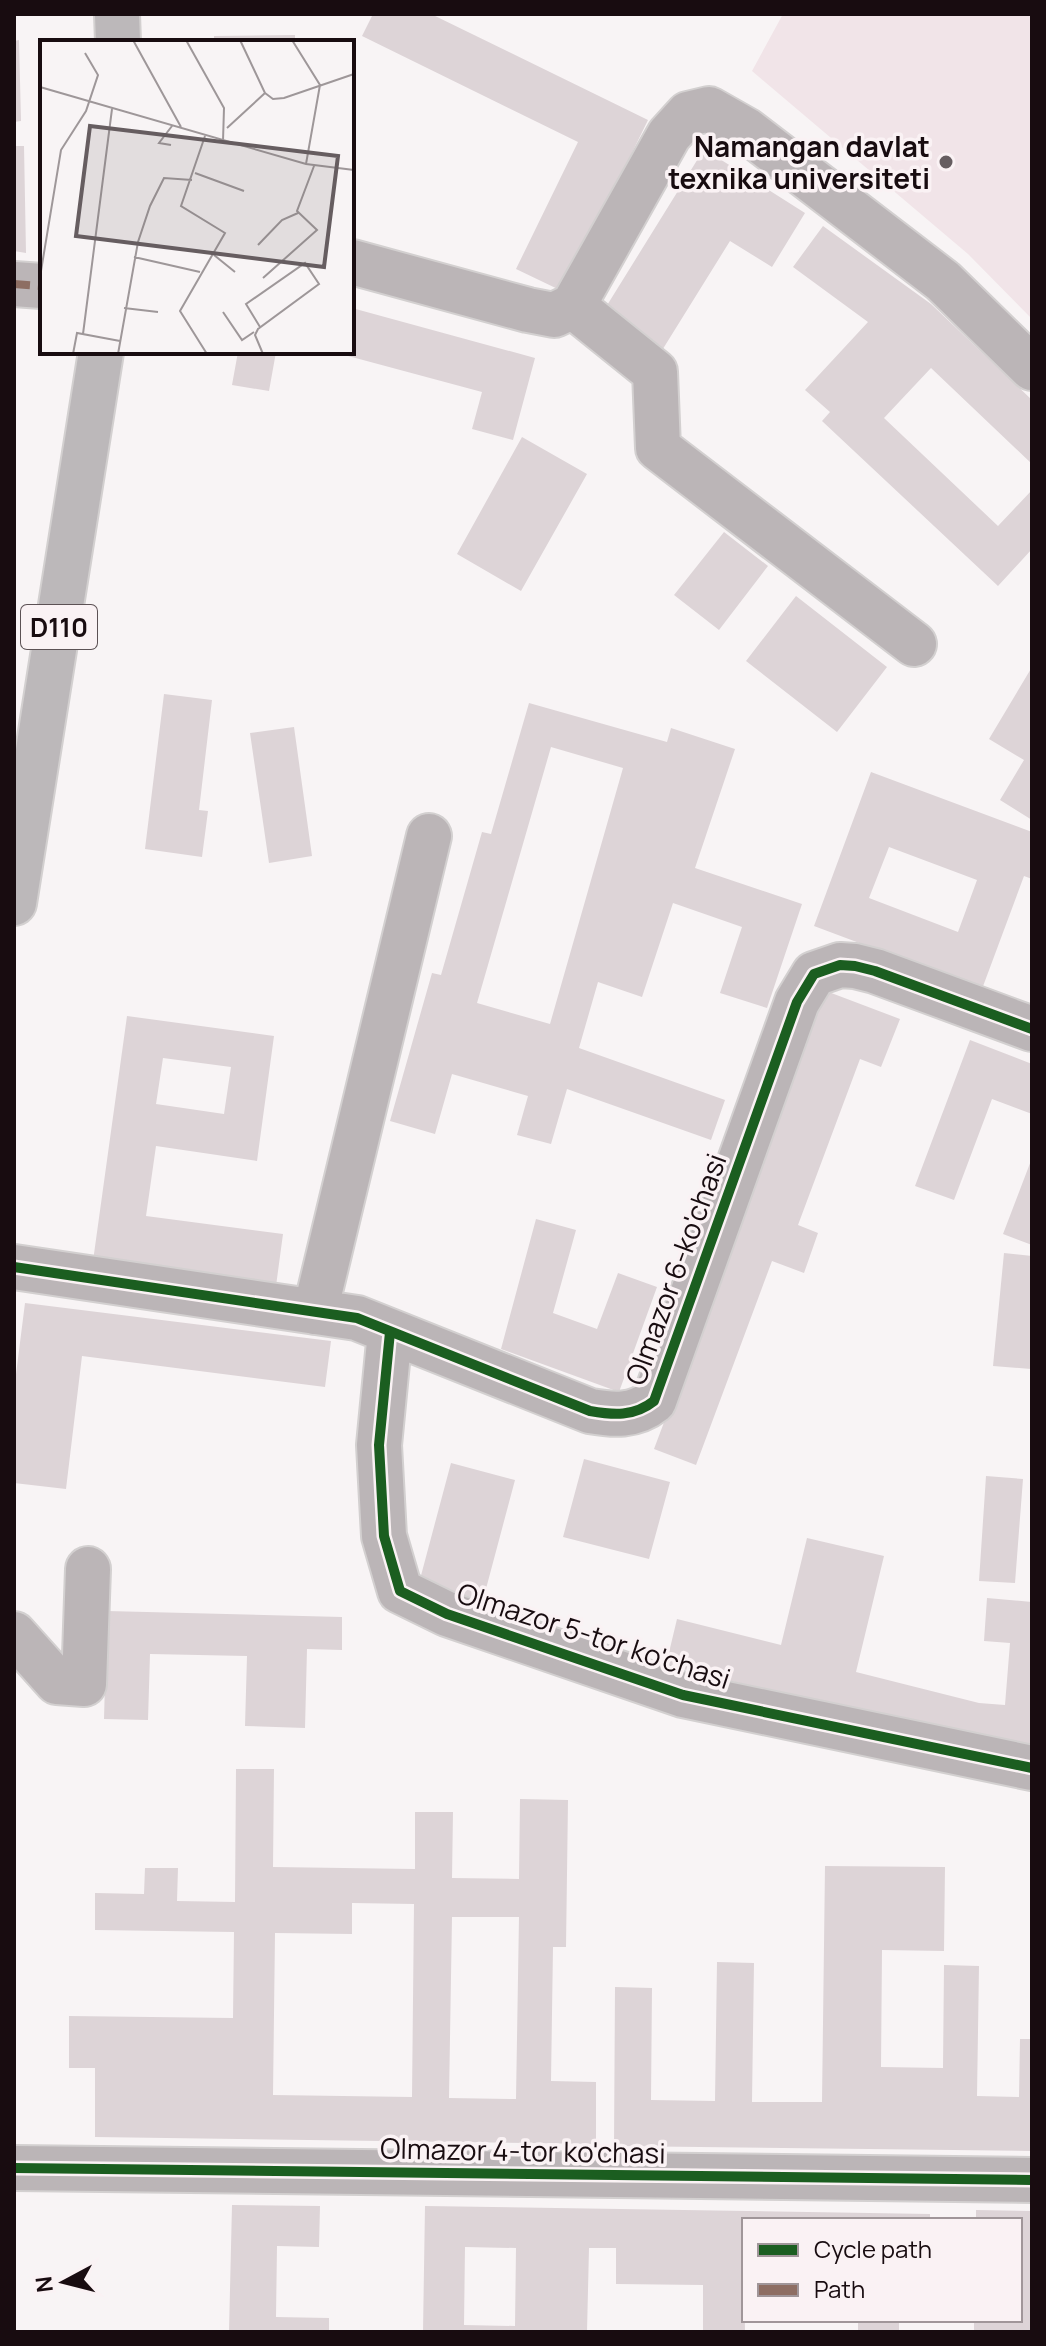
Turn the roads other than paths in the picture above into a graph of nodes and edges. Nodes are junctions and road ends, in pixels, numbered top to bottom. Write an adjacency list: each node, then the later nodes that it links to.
1 (117, 14): 2 (main road)
2 (118, 40)
3 (354, 263): 6 (street)
4 (14, 284): 5 (street)
5 (40, 286)
6 (573, 306): 8 (street); 9 (street)
7 (101, 354): 11 (main road, D110)
8 (1032, 368)
9 (914, 644)
10 (429, 836): 14 (street)
11 (14, 903)
12 (1032, 1029): 15 (street, Olmazor 6-ko'chasi)
13 (14, 1267): 14 (street, Olmazor 6-ko'chasi)
14 (315, 1312): 15 (street, Olmazor 6-ko'chasi)
15 (390, 1332): 18 (street, Olmazor 5-tor ko'chasi)
16 (88, 1569): 17 (street)
17 (14, 1634)
18 (1032, 1768)
19 (14, 2168): 20 (street, Olmazor 4-tor ko'chasi)
20 (1032, 2180)

